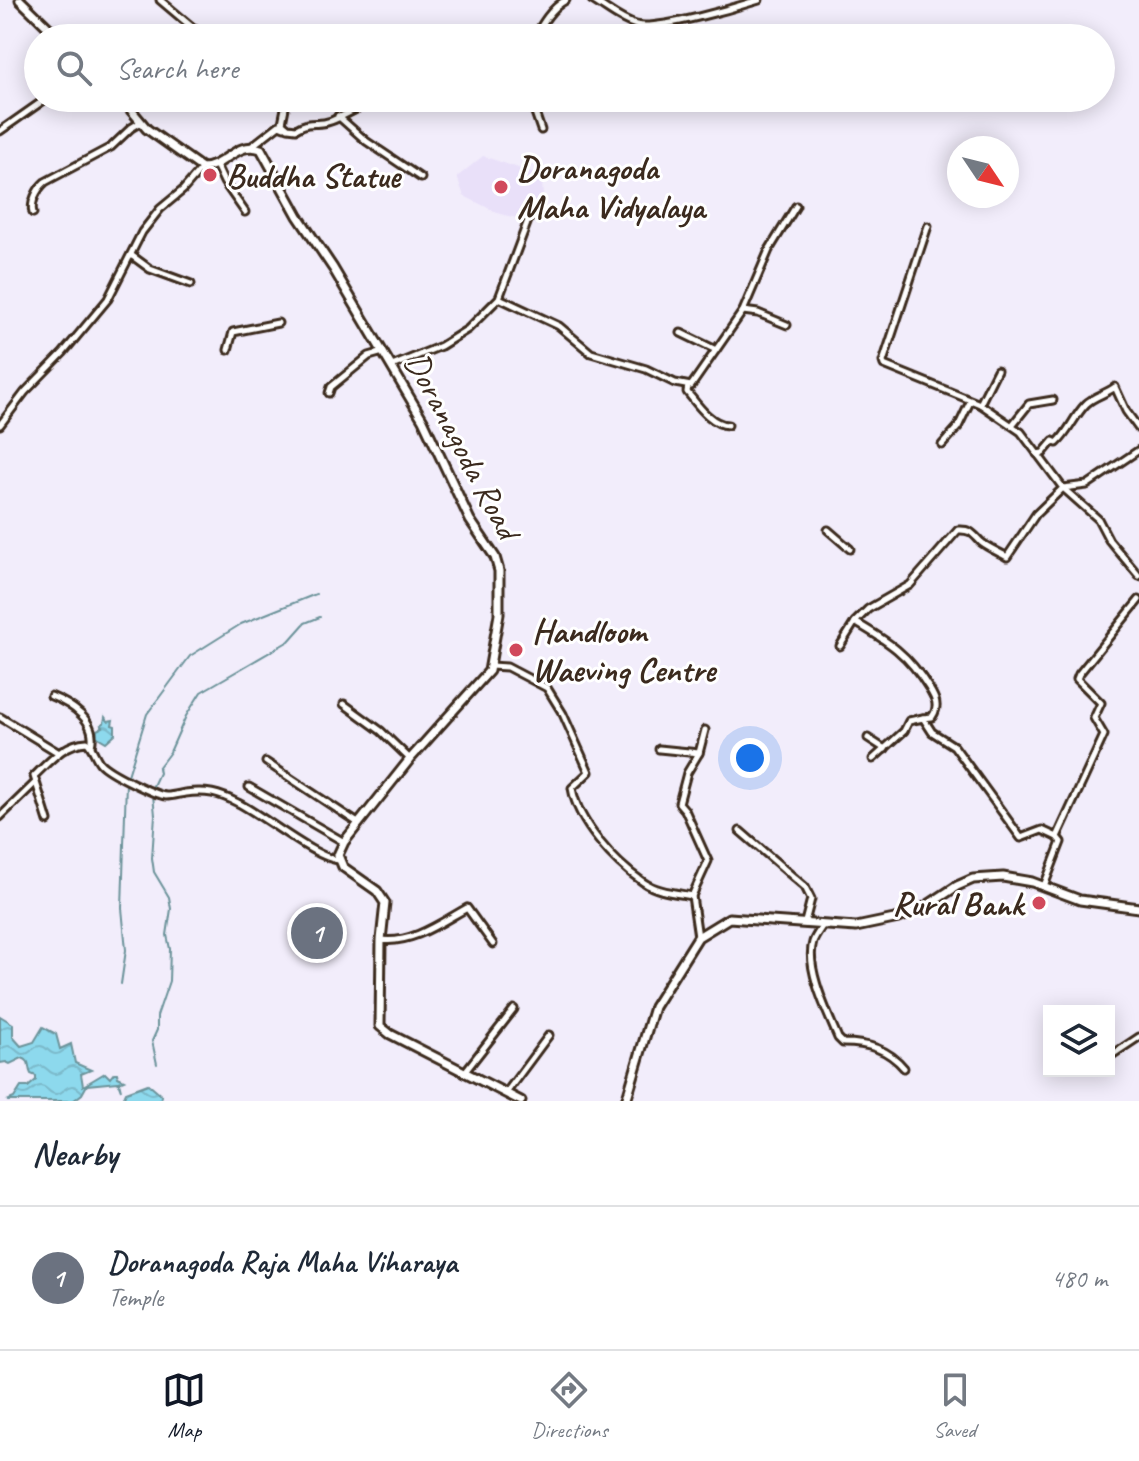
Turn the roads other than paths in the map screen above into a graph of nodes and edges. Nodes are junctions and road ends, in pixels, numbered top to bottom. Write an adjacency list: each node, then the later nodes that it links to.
1 (20, 0): 6 (street)
2 (160, 0): 7 (street)
3 (566, 0): 8 (street)
4 (592, 0): 9 (street)
5 (759, 0): 10 (street)
6 (45, 24)
7 (188, 24)
8 (542, 24)
9 (635, 24)
10 (654, 24)
11 (27, 112): 20 (street)
12 (133, 112): 17 (street)
13 (284, 112): 18 (street)
14 (347, 112): 16 (street)
15 (535, 112): 19 (street)
16 (338, 116): 18 (street); 24 (street)
17 (141, 122): 23 (street); 27 (street)
18 (288, 128): 21 (street)
19 (541, 130)
20 (0, 131)
21 (252, 146): 22 (street); 39 (street, Doranagoda Road)
22 (216, 165): 23 (street); 26 (street)
23 (202, 168): 30 (street)
24 (421, 178)
25 (796, 206): 33 (street)
26 (245, 212)
27 (33, 213)
28 (529, 218): 32 (street)
29 (928, 226): 45 (street)
30 (131, 255): 31 (street); 48 (street)
31 (191, 284)
32 (499, 298): 40 (street); 42 (street)
33 (743, 311): 35 (street); 38 (street)
34 (278, 323): 37 (street)
35 (787, 325)
36 (681, 333): 38 (street)
37 (228, 350)
38 (716, 350): 42 (street)
39 (383, 352): 40 (street, Doranagoda Road); 43 (street)
40 (392, 366): 61 (street, Doranagoda Road)
41 (997, 370): 46 (street)
42 (688, 386): 49 (street)
43 (329, 393)
44 (1053, 400): 47 (street)
45 (970, 402): 46 (street); 51 (street)
46 (980, 404): 47 (street)
47 (1013, 424): 53 (street)
48 (0, 425)
49 (728, 425)
50 (1139, 429): 53 (street)
51 (942, 445)
52 (1139, 450): 54 (street)
53 (1037, 454): 54 (street)
54 (1063, 488): 57 (street); 59 (street)
55 (828, 530): 56 (street)
56 (850, 549)
57 (1139, 576)
58 (1139, 600): 82 (street)
59 (855, 622): 60 (street); 65 (street)
60 (840, 646)
61 (490, 666): 73 (street); 86 (street)
62 (51, 696): 68 (street)
63 (344, 704): 73 (street)
64 (0, 717): 71 (street)
65 (923, 718): 70 (street); 82 (street)
66 (705, 730): 72 (street)
67 (868, 738): 70 (street)
68 (91, 746): 71 (street); 84 (street)
69 (659, 749): 72 (street)
70 (886, 749): 74 (street)
71 (59, 753): 76 (street)
72 (699, 753): 86 (street)
73 (410, 759): 80 (street)
74 (873, 759)
75 (266, 762): 80 (street)
76 (35, 783): 78 (street); 79 (street)
77 (249, 787): 83 (street)
78 (0, 817)
79 (48, 821)
80 (358, 823): 83 (street)
81 (740, 831): 88 (street)
82 (1057, 837): 85 (street)
83 (344, 842): 84 (street)
84 (340, 860): 91 (street)
85 (1043, 887): 87 (street); 89 (street)
86 (692, 896): 90 (street)
87 (1139, 908)
88 (805, 922): 89 (street); 90 (street)
89 (823, 925): 97 (street)
90 (698, 937): 101 (street)
91 (381, 940): 92 (street); 98 (street)
92 (493, 944)
93 (514, 1009): 98 (street)
94 (549, 1035): 99 (street)
95 (1139, 1037): 96 (street)
96 (1115, 1053)
97 (904, 1068)
98 (463, 1073): 99 (street)
99 (505, 1093): 100 (street)
100 (521, 1101)
101 (626, 1101)

